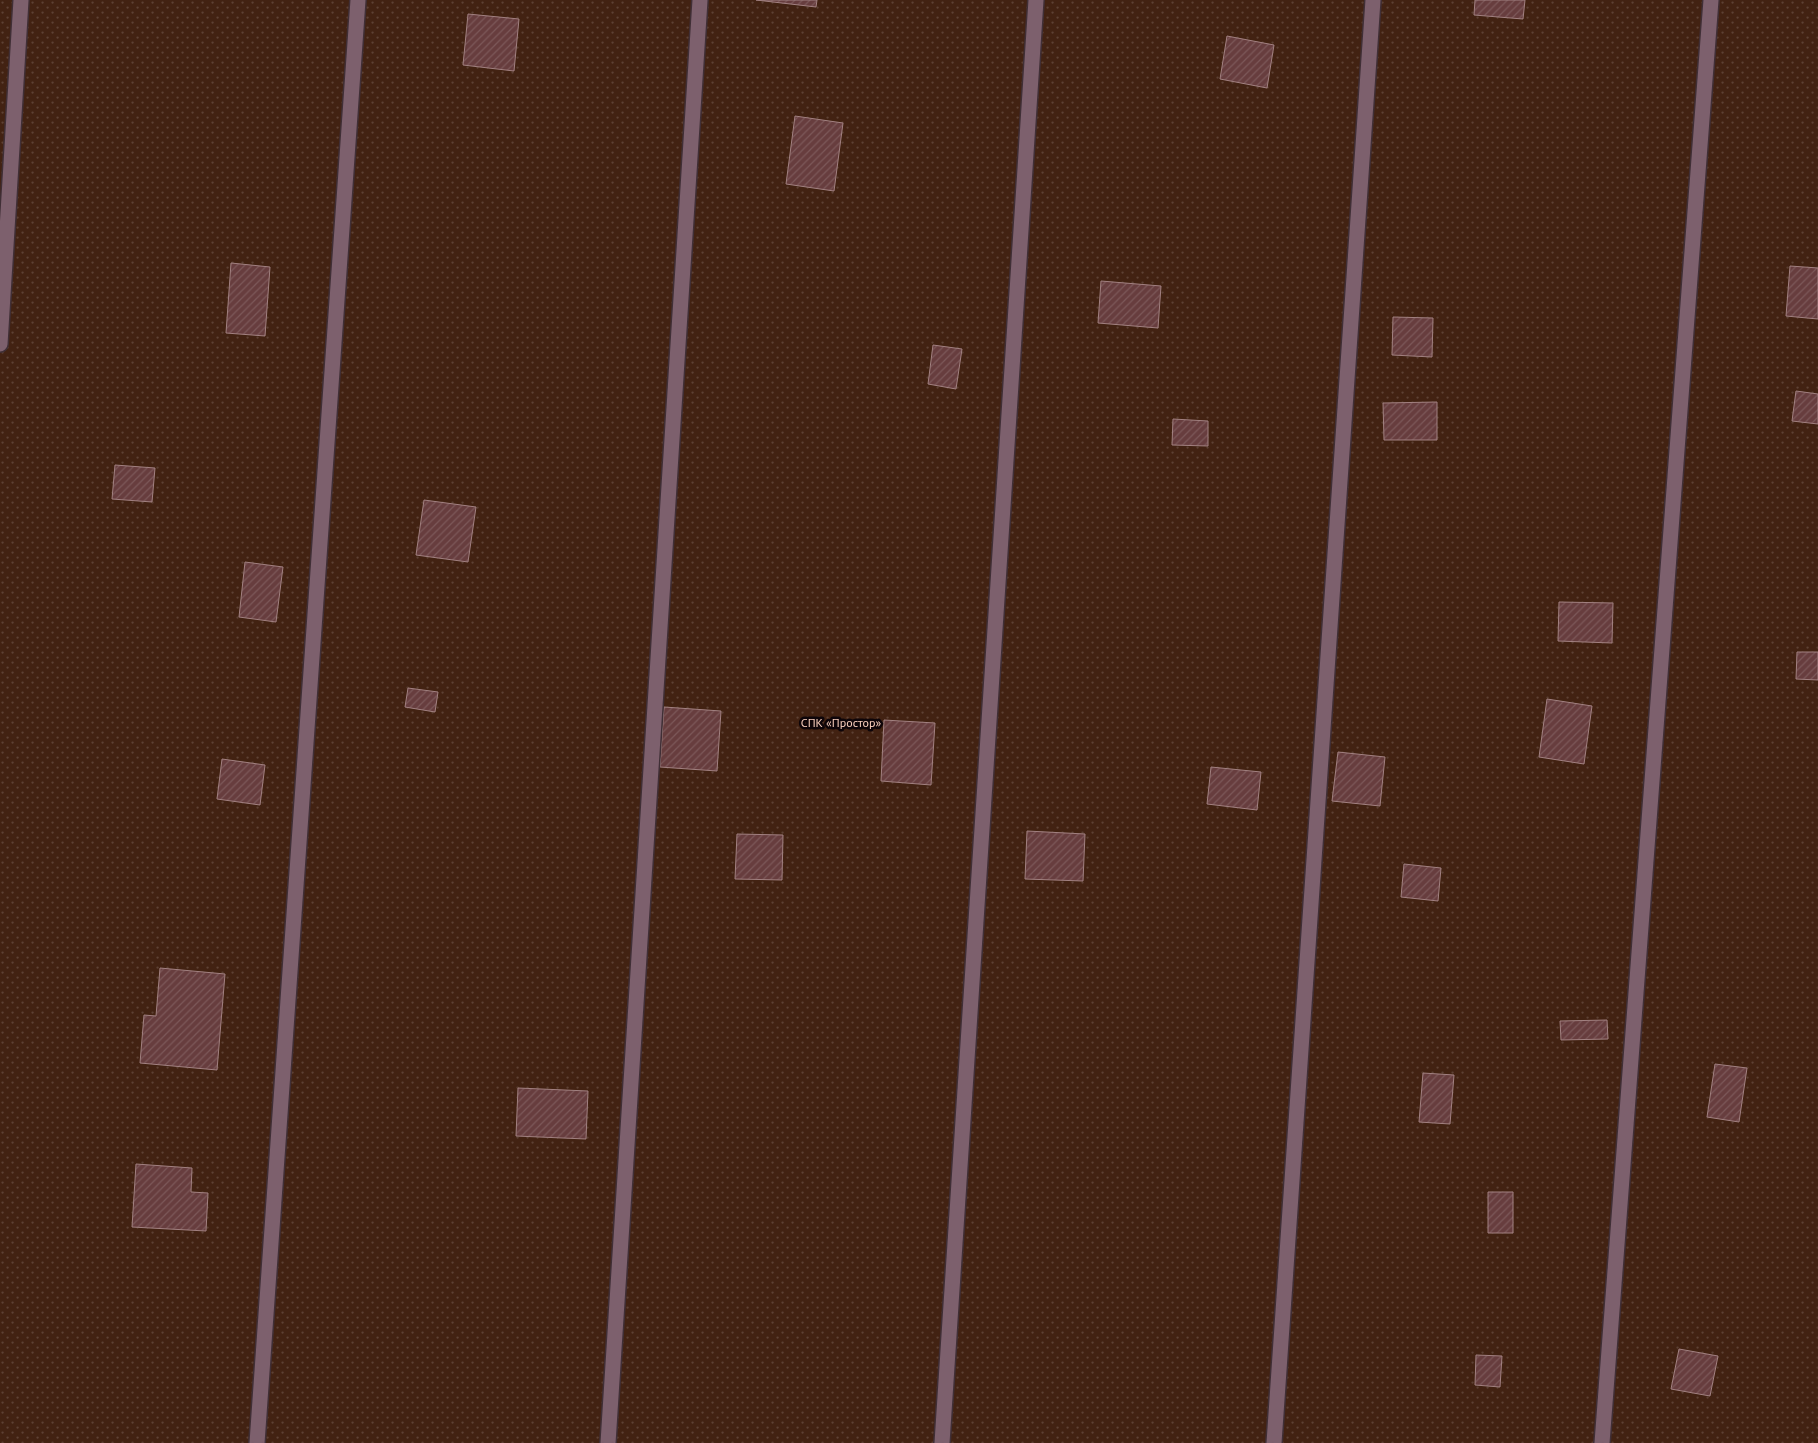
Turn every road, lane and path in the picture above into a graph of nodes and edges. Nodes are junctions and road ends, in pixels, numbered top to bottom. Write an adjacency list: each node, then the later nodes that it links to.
1 (21, 0): 7 (street)
2 (358, 0): 8 (street)
3 (700, 0): 9 (street)
4 (1036, 0): 10 (street)
5 (1372, 0): 11 (street)
6 (1711, 0): 12 (street)
7 (0, 344)
8 (257, 1443)
9 (608, 1443)
10 (942, 1443)
11 (1274, 1443)
12 (1602, 1443)

